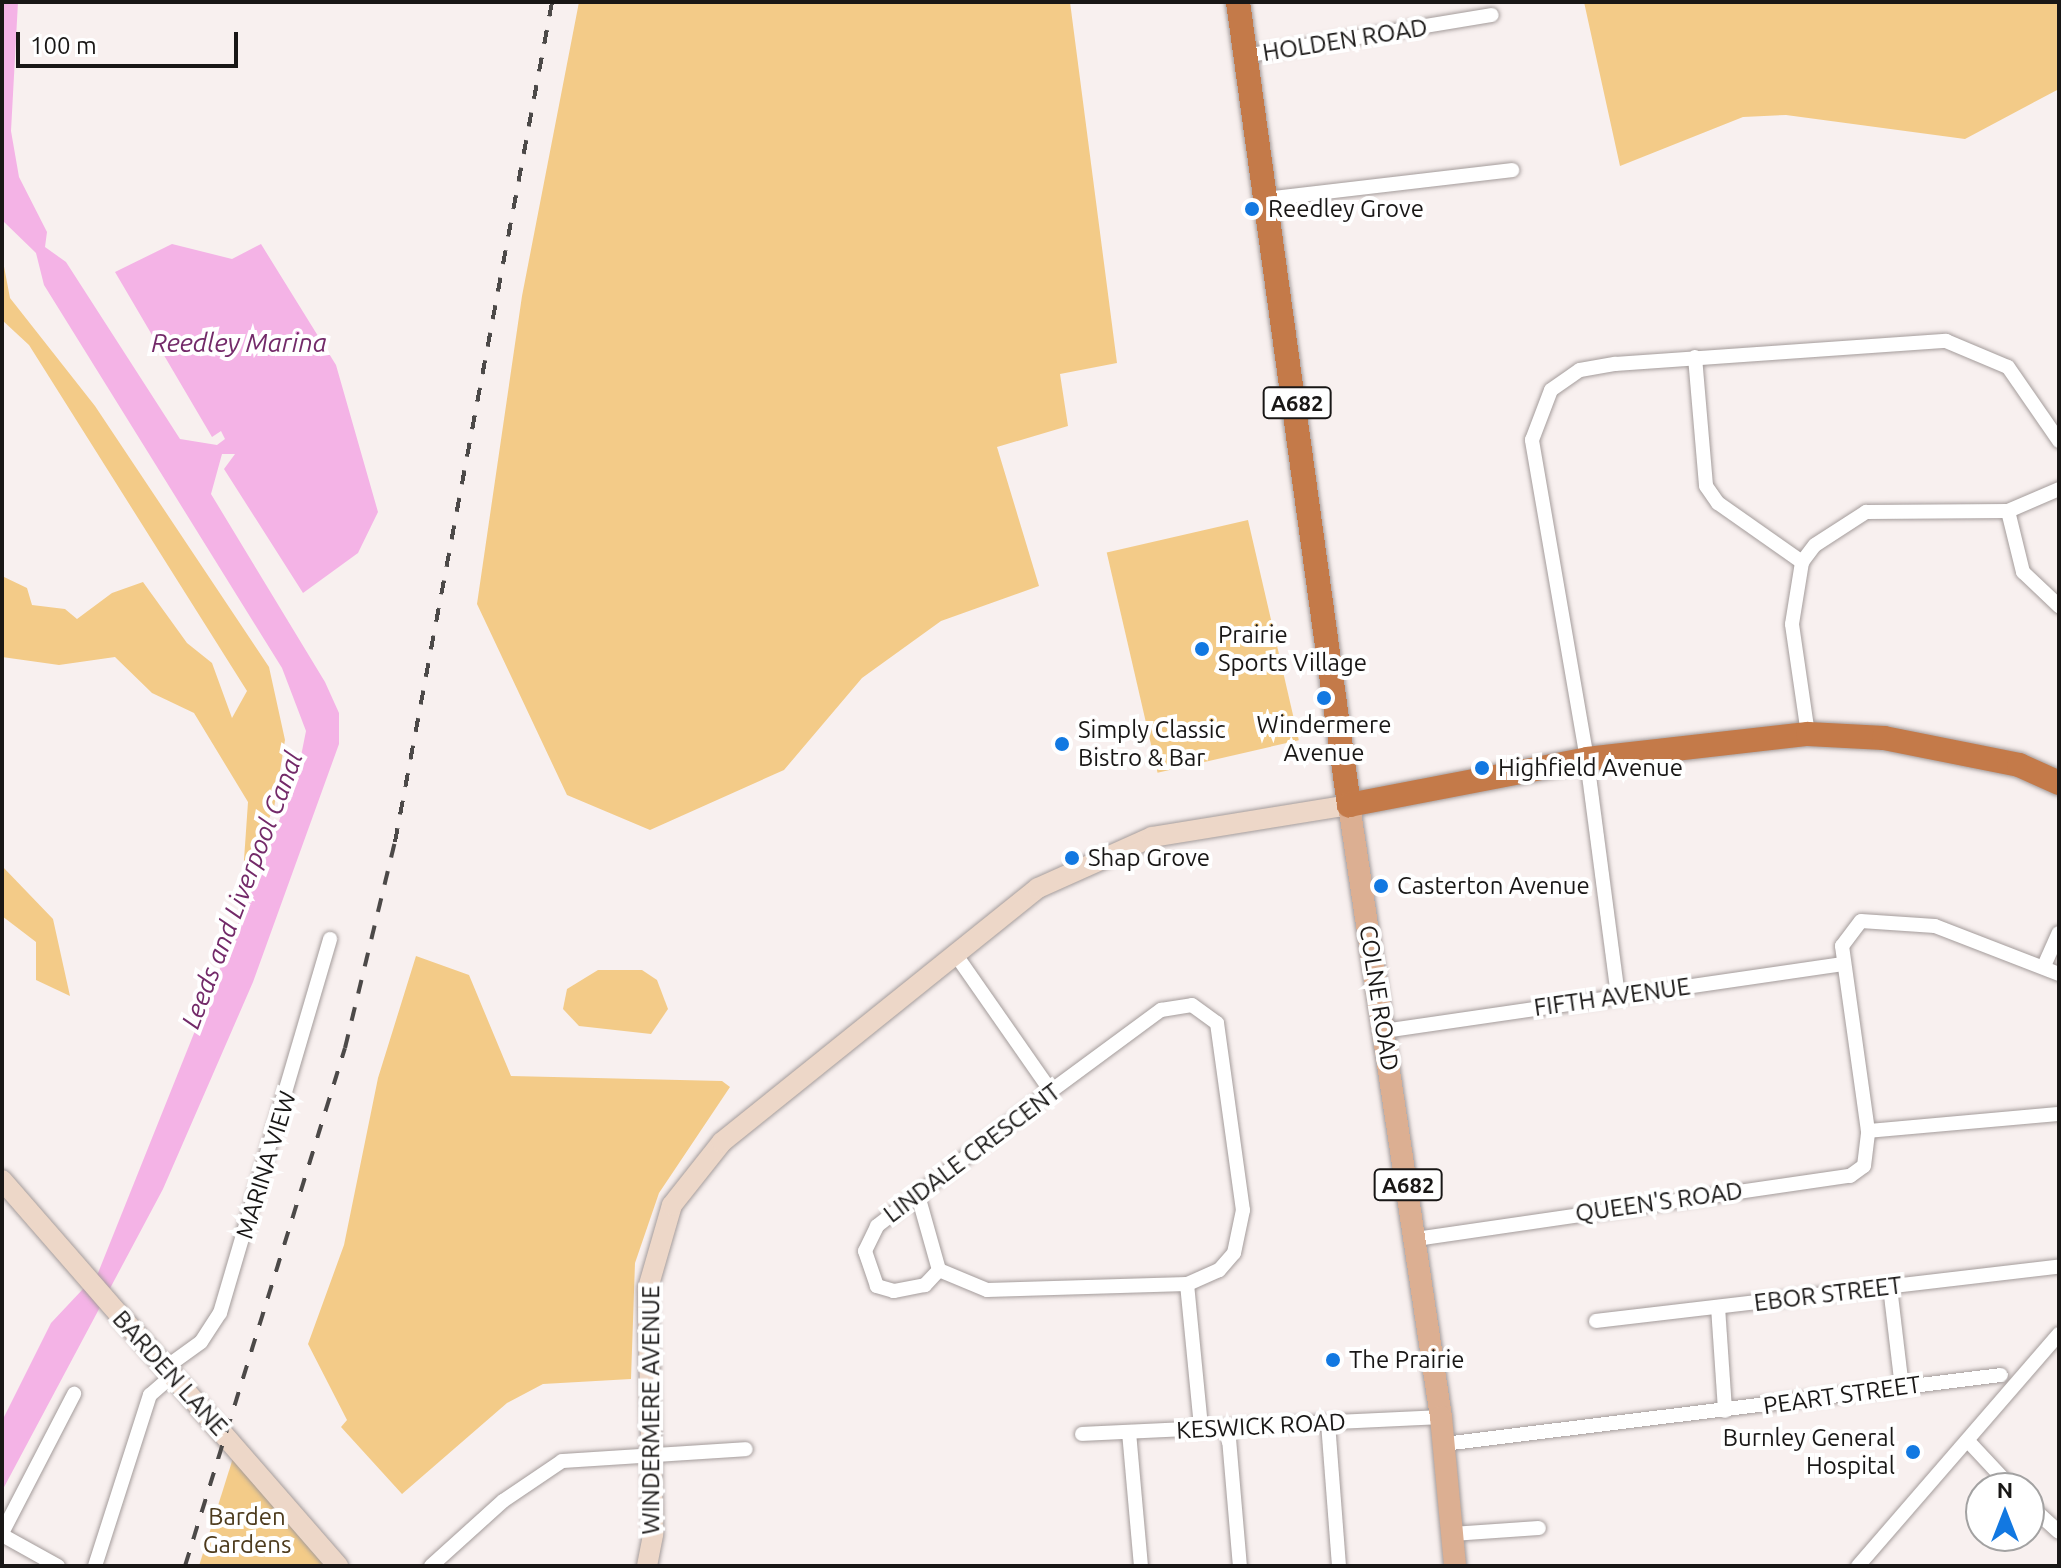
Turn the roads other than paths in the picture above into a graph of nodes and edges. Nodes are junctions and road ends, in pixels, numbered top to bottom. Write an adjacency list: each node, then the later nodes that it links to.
1 (1238, 2): 3 (highway, COLNE ROAD / A682)
2 (1492, 15): 3 (street, HOLDEN ROAD)
3 (1244, 56): 5 (highway, COLNE ROAD / A682)
4 (1512, 170): 5 (street)
5 (1266, 199): 15 (highway, COLNE ROAD / A682)
6 (1695, 357): 7 (street); 10 (street); 13 (street)
7 (2059, 441)
8 (2059, 489): 9 (street)
9 (2008, 511): 10 (street); 11 (street)
10 (1802, 562): 12 (street)
11 (2059, 606)
12 (1808, 734): 13 (highway); 14 (highway)
13 (1587, 759): 15 (highway); 22 (street)
14 (2059, 783)
15 (1349, 805): 18 (street, WINDERMERE AVENUE); 23 (main road, COLNE ROAD / A682)
16 (2059, 933): 20 (street)
17 (330, 939): 37 (street, MARINA VIEW)
18 (956, 955): 24 (street); 51 (street, WINDERMERE AVENUE)
19 (1841, 964): 20 (street); 22 (street, FIFTH AVENUE); 26 (street)
20 (2044, 966): 21 (street)
21 (2059, 974)
22 (1618, 996): 23 (street, FIFTH AVENUE)
23 (1384, 1031): 29 (main road, COLNE ROAD / A682)
24 (1051, 1091): 28 (street, LINDALE CRESCENT); 32 (street, LINDALE CRESCENT)
25 (2059, 1114): 26 (street)
26 (1868, 1131): 29 (street, QUEEN'S ROAD)
27 (2, 1180): 37 (street, BARDEN LANE)
28 (919, 1199): 31 (street); 31 (street, LINDALE CRESCENT)
29 (1416, 1239): 42 (main road, COLNE ROAD / A682)
30 (2059, 1267): 33 (street, EBOR STREET)
31 (939, 1270): 32 (street)
32 (1187, 1284): 45 (street)
33 (1890, 1287): 34 (street, EBOR STREET); 39 (street)
34 (1718, 1307): 35 (street, EBOR STREET); 41 (street)
35 (1596, 1321)
36 (2059, 1334): 48 (street)
37 (168, 1372): 57 (street, MARINA VIEW); 58 (street, BARDEN LANE)
38 (2001, 1375): 39 (street, PEART STREET)
39 (1902, 1387): 41 (street, PEART STREET)
40 (74, 1394): 54 (street)
41 (1725, 1411): 49 (street, PEART STREET)
42 (1441, 1417): 43 (street, KESWICK ROAD); 49 (main road, COLNE ROAD / A682)
43 (1328, 1423): 44 (street, KESWICK ROAD); 63 (street)
44 (1228, 1427): 45 (street, KESWICK ROAD); 62 (street)
45 (1201, 1428): 46 (street, KESWICK ROAD)
46 (1129, 1432): 47 (street, KESWICK ROAD); 61 (street)
47 (1082, 1434)
48 (1968, 1441): 52 (street); 65 (street)
49 (1444, 1444): 55 (main road, COLNE ROAD / A682)
50 (746, 1449): 51 (street)
51 (651, 1452): 59 (street); 60 (street, WINDERMERE AVENUE)
52 (1997, 1472)
53 (1539, 1528): 55 (street)
54 (2, 1534): 56 (street)
55 (1452, 1534): 64 (main road, COLNE ROAD / A682)
56 (58, 1566)
57 (95, 1566)
58 (338, 1566)
59 (431, 1566)
60 (647, 1566)
61 (1141, 1566)
62 (1240, 1566)
63 (1339, 1566)
64 (1455, 1566)
65 (1858, 1566)

